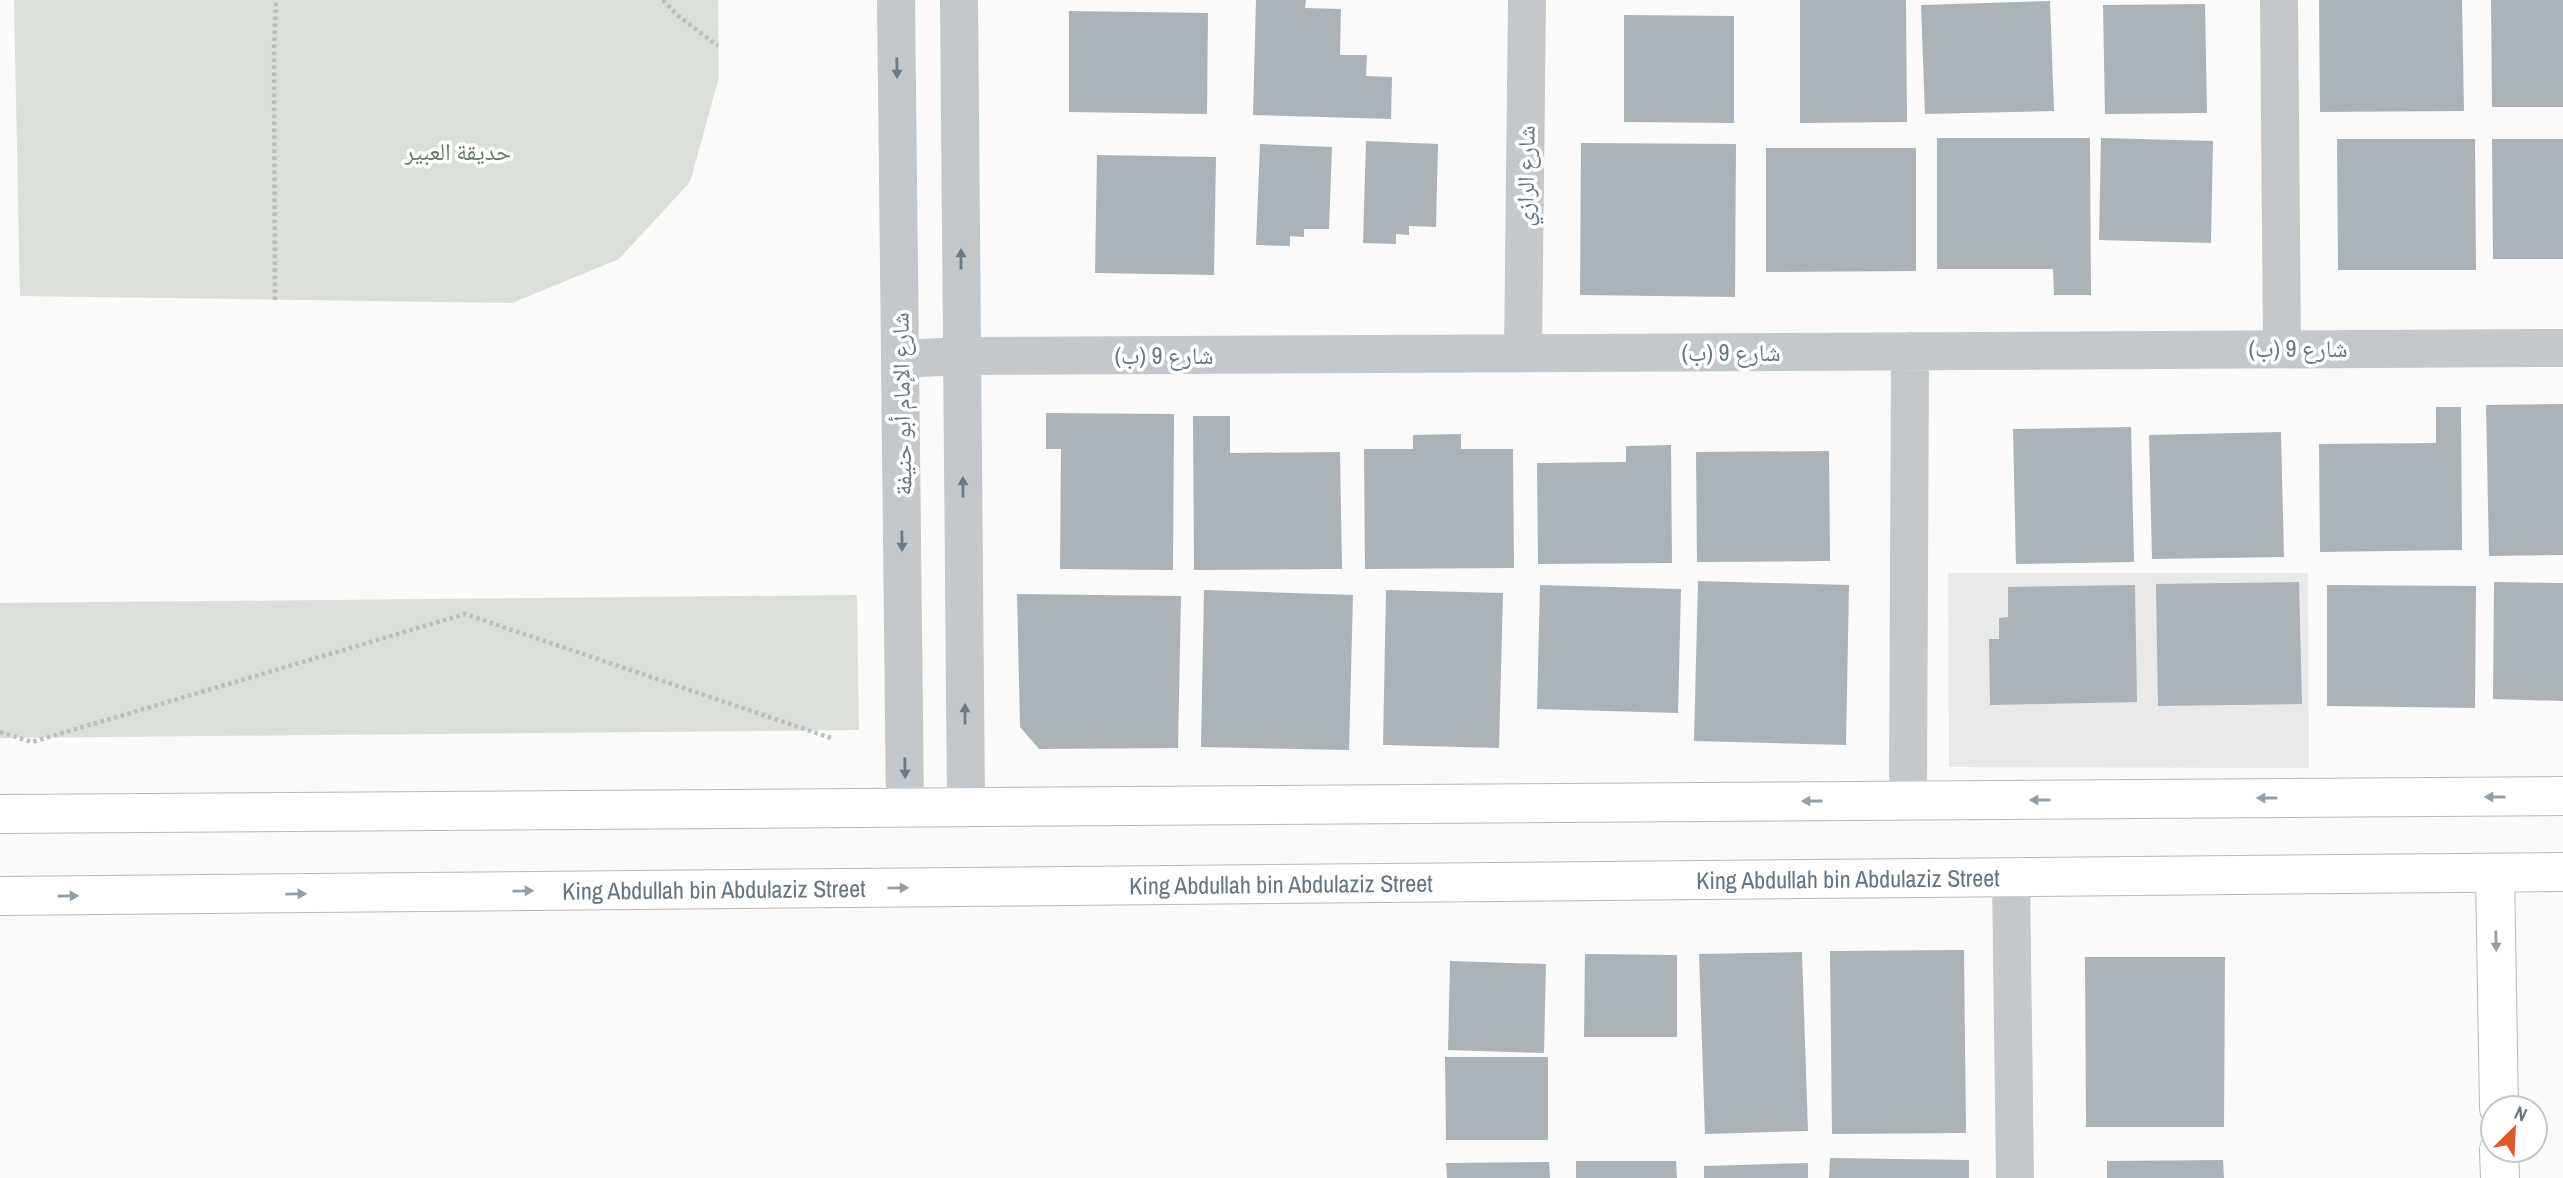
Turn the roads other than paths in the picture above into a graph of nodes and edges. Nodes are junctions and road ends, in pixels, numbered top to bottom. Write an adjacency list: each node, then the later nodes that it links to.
1 (896, 0): 10 (street, شارع الإمام أبو حنيفة, one-way to 10)
2 (959, 0): 9 (street, one-way to 2)
3 (1527, 0): 8 (street, شارع الرازي)
4 (2279, 0): 5 (street)
5 (2282, 348): 6 (street, شارع 9 (ب)); 7 (street, شارع 9 (ب))
6 (2563, 348)
7 (1910, 351): 8 (street, شارع 9 (ب)); 12 (street)
8 (1523, 353): 9 (street, شارع 9 (ب))
9 (962, 356): 10 (street, شارع 9 (ب)); 14 (street, one-way to 9)
10 (900, 359): 13 (street, شارع الإمام أبو حنيفة, one-way to 13)
11 (2563, 796): 12 (main road, one-way to 12)
12 (1908, 800): 14 (main road, one-way to 14)
13 (905, 807): 14 (main road); 15 (main road)
14 (966, 807)
15 (0, 814)
16 (2563, 872): 17 (main road, King Abdullah bin Abdulaziz Street)
17 (2495, 873): 18 (main road, King Abdullah bin Abdulaziz Street); 20 (main road, one-way to 20)
18 (2011, 878): 19 (main road, King Abdullah bin Abdulaziz Street, one-way to 18); 21 (street)
19 (0, 896)
20 (2498, 1094)
21 (2015, 1178)

